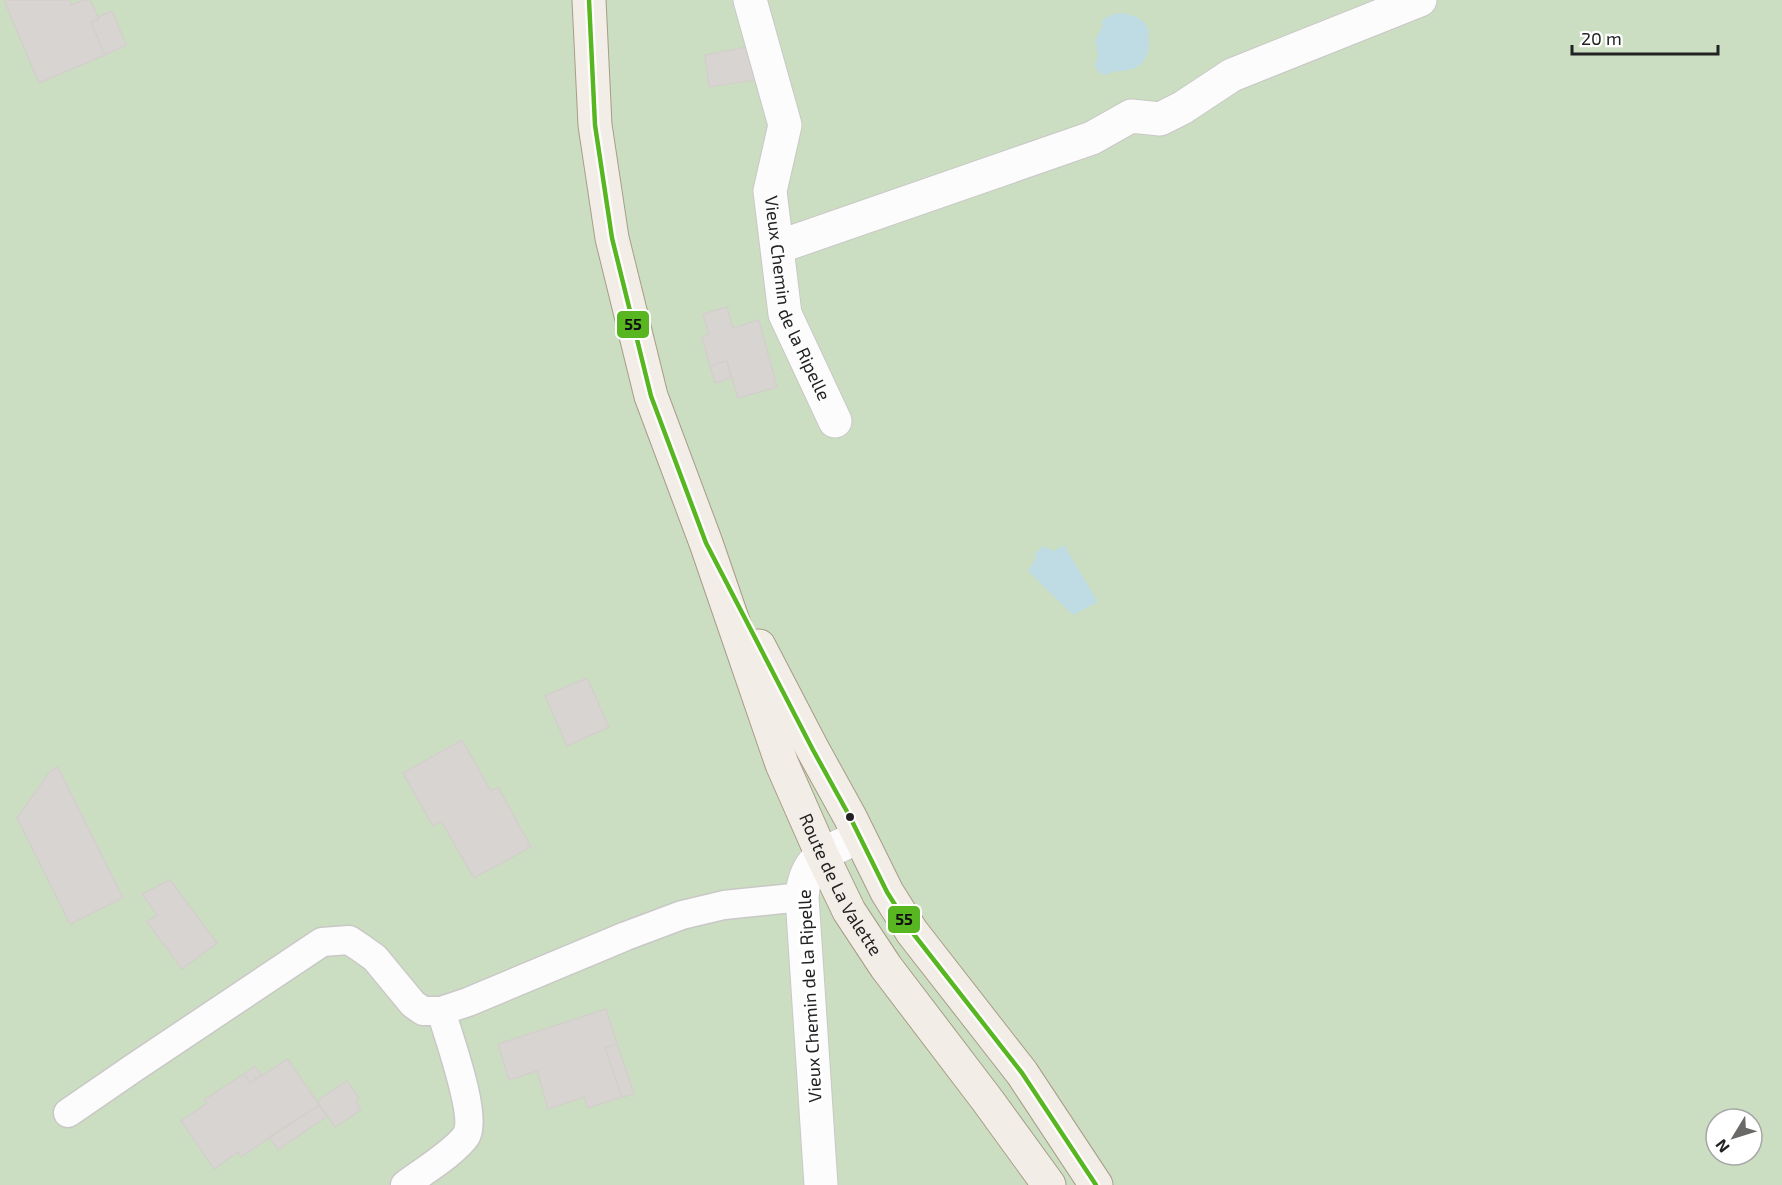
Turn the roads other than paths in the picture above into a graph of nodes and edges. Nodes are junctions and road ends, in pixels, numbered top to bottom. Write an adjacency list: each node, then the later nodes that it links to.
1 (589, 0): 6 (main road, Route de La Valette)
2 (750, 0): 4 (street, Vieux Chemin de la Ripelle)
3 (1420, 0): 4 (street)
4 (778, 247): 5 (street, Vieux Chemin de la Ripelle)
5 (835, 421)
6 (706, 543): 7 (main road, Route de La Valette); 8 (main road, Route de La Valette)
7 (859, 837): 8 (street, Vieux Chemin de la Ripelle); 15 (main road, Route de La Valette)
8 (822, 855): 9 (street, Vieux Chemin de la Ripelle); 14 (main road, Route de La Valette)
9 (802, 897): 10 (lane); 13 (street, Vieux Chemin de la Ripelle)
10 (441, 1011): 11 (lane); 12 (lane)
11 (68, 1113)
12 (405, 1185)
13 (821, 1185)
14 (1049, 1185)
15 (1096, 1185)

